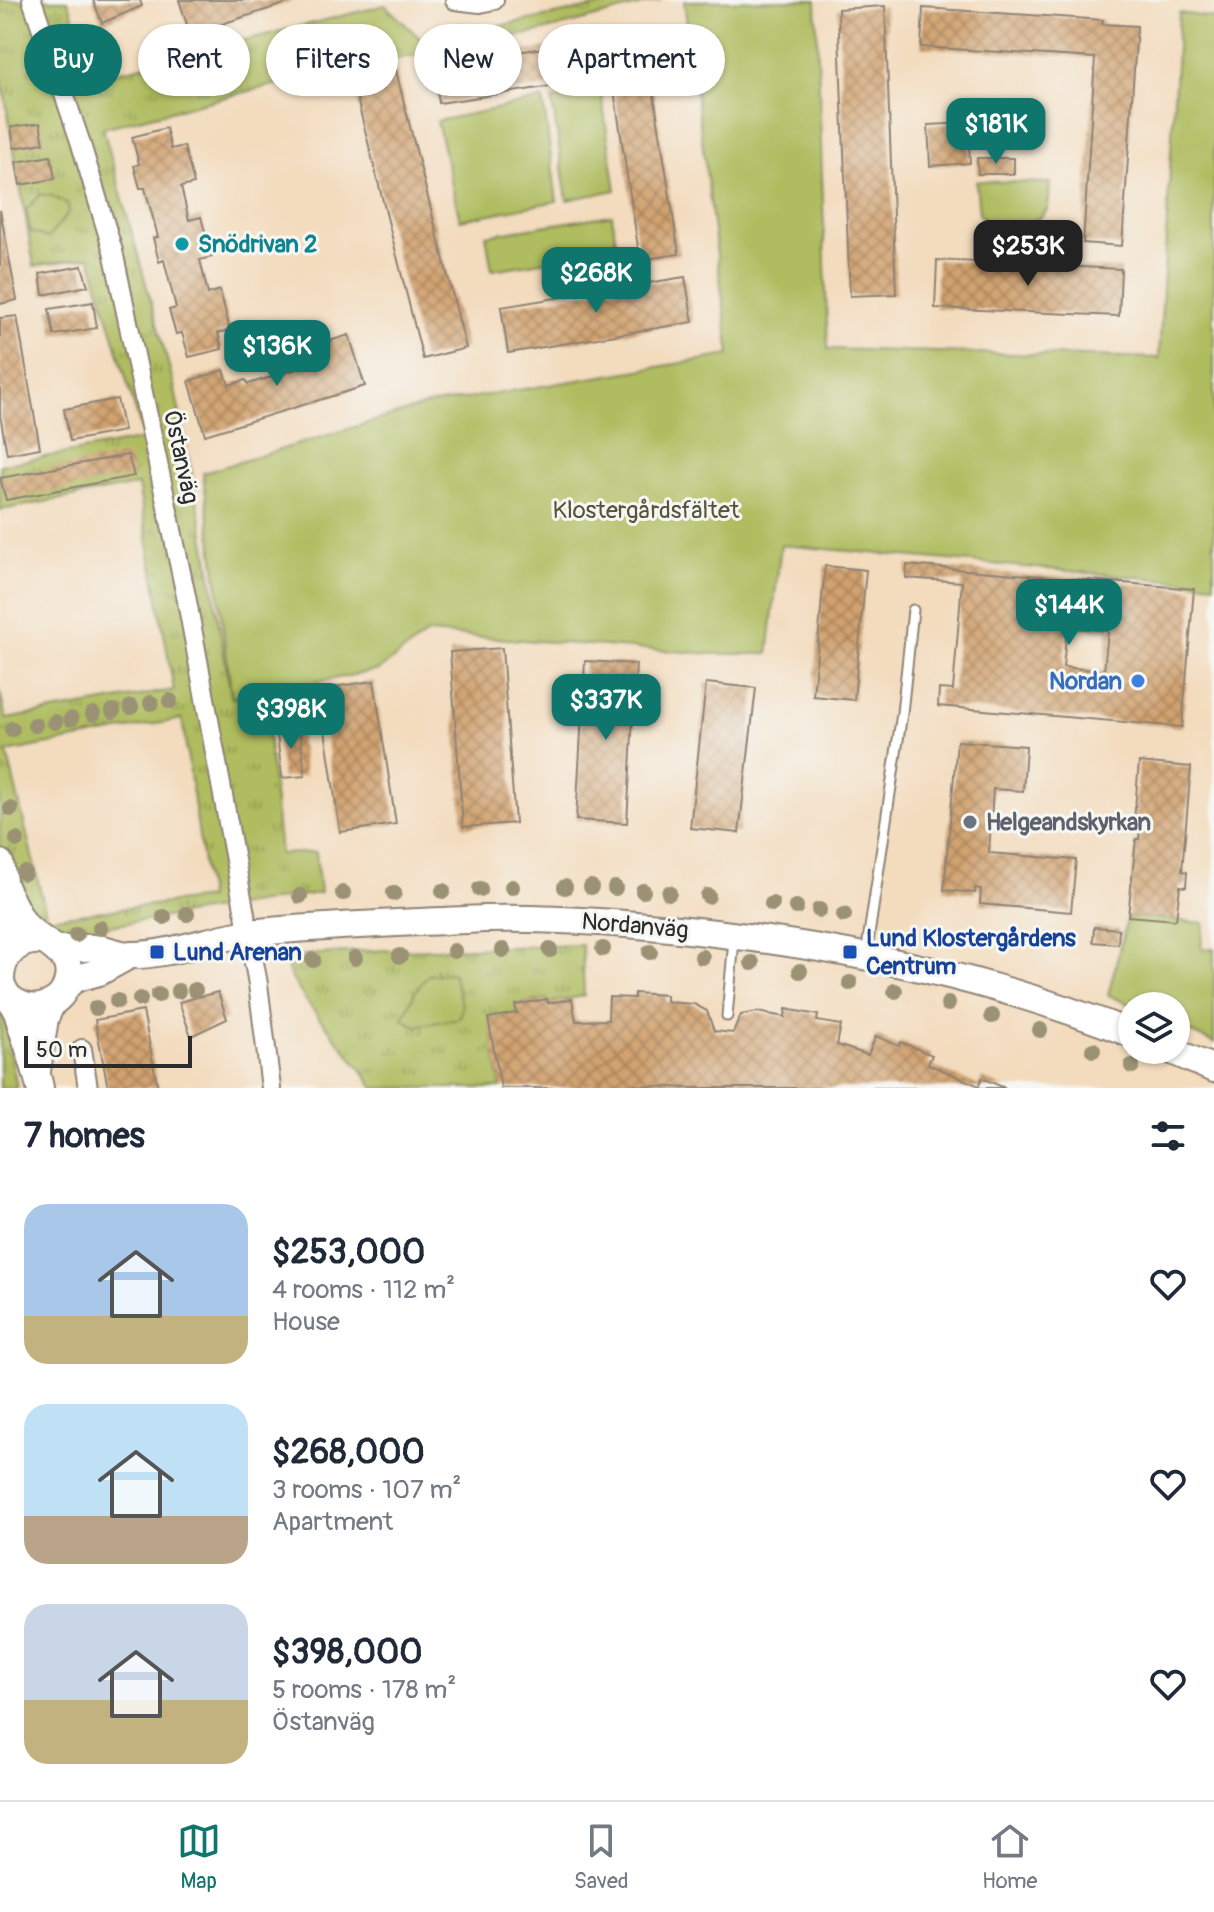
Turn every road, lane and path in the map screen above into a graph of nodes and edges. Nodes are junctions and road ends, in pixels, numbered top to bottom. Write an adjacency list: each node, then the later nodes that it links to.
1 (32, 0): 6 (street, Östanväg)
2 (455, 0): 3 (street)
3 (494, 0)
4 (913, 610): 10 (lane)
5 (2, 875): 8 (street); 9 (street)
6 (248, 933): 7 (street, Nordanväg); 11 (street, Nordanväg); 21 (street, Östanväg)
7 (735, 935): 10 (street, Nordanväg); 14 (lane)
8 (50, 945): 9 (street); 11 (street, Nordanväg); 12 (street)
9 (5, 955): 13 (street)
10 (866, 955): 15 (street, Nordanväg)
11 (128, 956): 12 (street, Nordanväg)
12 (59, 994): 13 (street); 19 (street)
13 (10, 998): 19 (street)
14 (727, 1016)
15 (1118, 1030)
16 (82, 1049): 20 (street)
17 (1190, 1059): 18 (street)
18 (1214, 1069)
19 (38, 1080)
20 (88, 1088)
21 (271, 1088)

